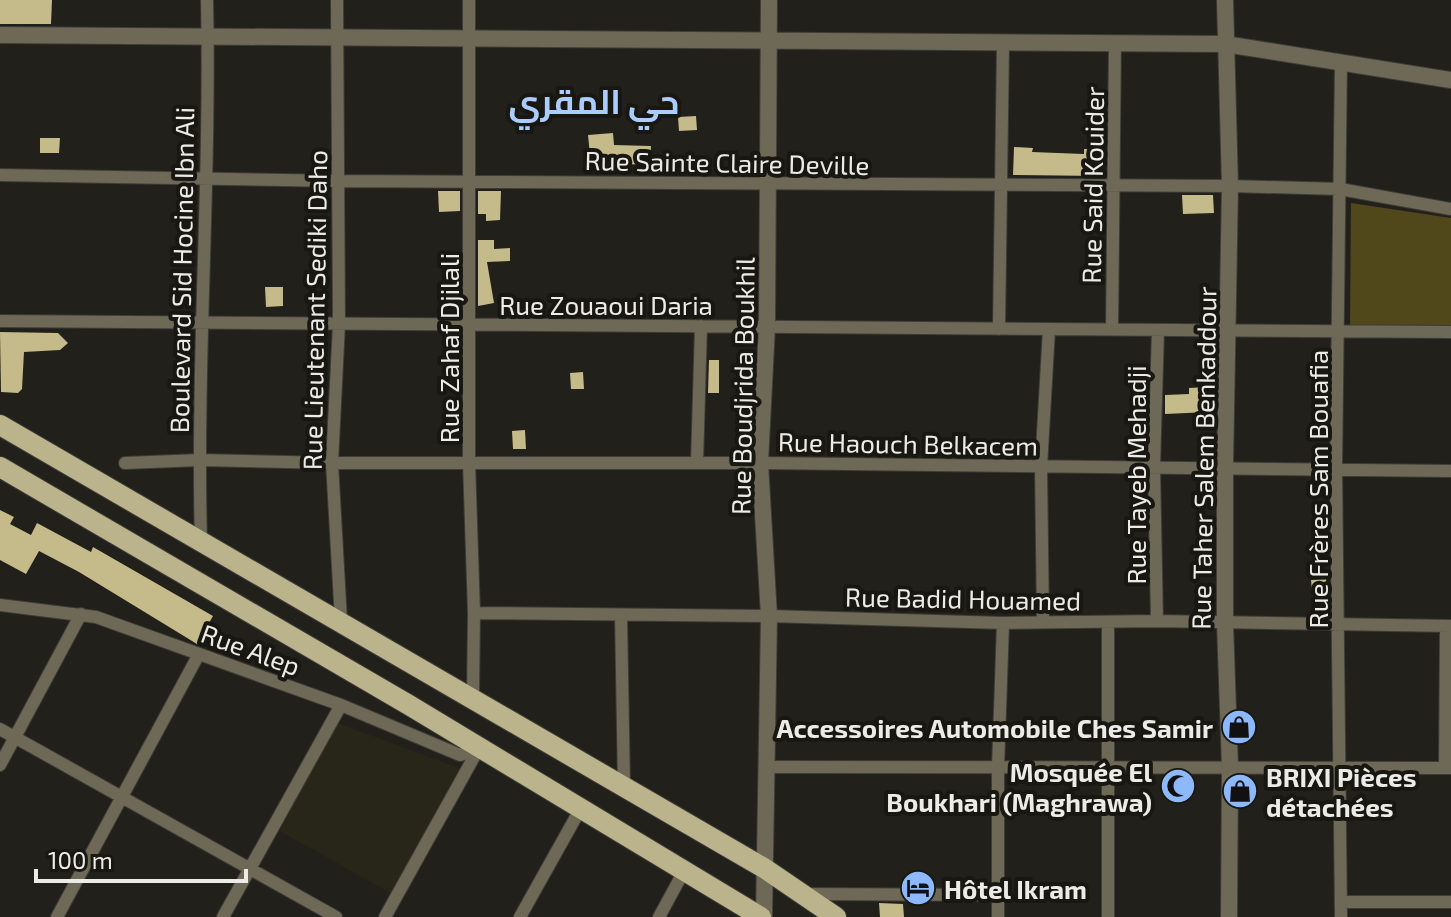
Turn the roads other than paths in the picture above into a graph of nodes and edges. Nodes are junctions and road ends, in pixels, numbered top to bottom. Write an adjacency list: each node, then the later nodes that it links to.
1 (207, 0): 7 (street, Boulevard Sid Hocine Ibn Ali)
2 (337, 0): 8 (street, Rue Lieutenant Sediki Daho)
3 (469, 0): 9 (street, Rue Zahaf Djilali)
4 (769, 0): 10 (street, Rue Boudjrida Boukhil)
5 (1225, 0): 13 (street, Rue Taher Salem Benkaddour)
6 (0, 35): 7 (street)
7 (208, 37): 8 (street); 17 (street, Boulevard Sid Hocine Ibn Ali)
8 (337, 38): 9 (street); 18 (street, Rue Lieutenant Sediki Daho)
9 (469, 39): 10 (street); 19 (street, Rue Zahaf Djilali)
10 (770, 42): 12 (street); 20 (street, Rue Boudjrida Boukhil)
11 (1115, 42): 12 (street); 13 (street); 23 (street, Rue Said Kouider)
12 (1003, 44): 22 (street)
13 (1225, 44): 14 (street); 21 (street, Rue Taher Salem Benkaddour)
14 (1341, 61): 15 (street); 24 (street, Rue Frères Sam Bouafia)
15 (1451, 80)
16 (0, 175): 17 (street, Rue Sainte Claire Deville)
17 (205, 179): 18 (street, Rue Sainte Claire Deville); 27 (street, Boulevard Sid Hocine Ibn Ali)
18 (339, 181): 19 (street, Rue Sainte Claire Deville); 28 (street, Rue Lieutenant Sediki Daho)
19 (470, 182): 20 (street, Rue Sainte Claire Deville); 29 (street, Rue Zahaf Djilali)
20 (769, 184): 22 (street, Rue Sainte Claire Deville); 31 (street, Rue Boudjrida Boukhil)
21 (1230, 186): 23 (street, Rue Sainte Claire Deville); 24 (street, Rue Sainte Claire Deville); 36 (street, Rue Taher Salem Benkaddour)
22 (1000, 187): 23 (street, Rue Sainte Claire Deville); 32 (street)
23 (1115, 187): 34 (street, Rue Said Kouider)
24 (1340, 189): 25 (street, Rue Sainte Claire Deville); 37 (street, Rue Frères Sam Bouafia)
25 (1451, 209)
26 (0, 321): 27 (street, Rue Zouaoui Daria)
27 (203, 323): 28 (street, Rue Zouaoui Daria); 40 (street, Boulevard Sid Hocine Ibn Ali)
28 (339, 324): 29 (street, Rue Zouaoui Daria); 43 (street, Rue Lieutenant Sediki Daho)
29 (471, 325): 30 (street, Rue Zouaoui Daria); 41 (street, Rue Zahaf Djilali)
30 (701, 326): 31 (street, Rue Zouaoui Daria); 44 (street)
31 (767, 326): 32 (street, Rue Zouaoui Daria); 45 (street, Rue Boudjrida Boukhil)
32 (999, 329): 33 (street, Rue Zouaoui Daria)
33 (1049, 329): 34 (street, Rue Zouaoui Daria); 47 (street)
34 (1112, 329): 35 (street, Rue Zouaoui Daria)
35 (1158, 330): 36 (street, Rue Zouaoui Daria); 48 (street, Rue Tayeb Mehadji)
36 (1228, 330): 37 (street, Rue Zouaoui Daria); 49 (street, Rue Taher Salem Benkaddour)
37 (1339, 331): 38 (street, Rue Zouaoui Daria); 50 (street, Rue Frères Sam Bouafia)
38 (1451, 332)
39 (0, 425): 52 (main road)
40 (199, 460): 42 (street, Rue Haouch Belkacem); 43 (street, Rue Haouch Belkacem); 52 (street, Boulevard Sid Hocine Ibn Ali)
41 (469, 462): 43 (street, Rue Haouch Belkacem); 44 (street, Rue Haouch Belkacem); 54 (street, Rue Zahaf Djilali)
42 (125, 463)
43 (332, 463): 58 (street, Rue Lieutenant Sediki Daho)
44 (697, 463): 45 (street, Rue Haouch Belkacem)
45 (760, 463): 47 (street, Rue Haouch Belkacem); 57 (street, Rue Boudjrida Boukhil)
46 (0, 467): 71 (main road)
47 (1041, 467): 48 (street, Rue Haouch Belkacem); 60 (street)
48 (1154, 467): 49 (street, Rue Haouch Belkacem); 59 (street, Rue Tayeb Mehadji)
49 (1225, 467): 50 (street, Rue Haouch Belkacem); 63 (street, Rue Taher Salem Benkaddour)
50 (1336, 468): 51 (street, Rue Haouch Belkacem); 64 (street, Rue Frères Sam Bouafia)
51 (1451, 471)
52 (201, 542): 58 (main road)
53 (0, 605): 55 (street, Rue Alep)
54 (474, 613): 56 (street, Rue Badid Houamed); 67 (street, Rue Zahaf Djilali)
55 (81, 614): 66 (street, Rue Alep); 70 (street)
56 (621, 616): 57 (street, Rue Badid Houamed); 79 (street)
57 (769, 616): 62 (street, Rue Badid Houamed); 74 (street, Rue Boudjrida Boukhil)
58 (341, 620): 67 (main road)
59 (1157, 621): 61 (street, Rue Badid Houamed); 63 (street, Rue Badid Houamed)
60 (1043, 622): 61 (street, Rue Badid Houamed); 62 (street, Rue Badid Houamed)
61 (1108, 622): 73 (street)
62 (1003, 623): 76 (street)
63 (1225, 623): 64 (street, Rue Badid Houamed); 75 (street, Rue Taher Salem Benkaddour)
64 (1339, 624): 65 (street, Rue Badid Houamed); 78 (street, Rue Frères Sam Bouafia)
65 (1449, 626): 77 (street)
66 (199, 654): 68 (street, Rue Alep); 80 (street)
67 (473, 697): 79 (main road)
68 (341, 705): 71 (street, Rue Alep); 83 (street)
69 (0, 729): 70 (street)
70 (16, 737): 72 (street); 80 (street)
71 (479, 748): 81 (main road); 92 (street)
72 (0, 765)
73 (1108, 766): 75 (street); 76 (street); 98 (street)
74 (767, 767): 76 (street); 82 (street, Rue Boudjrida Boukhil)
75 (1230, 767): 78 (street); 99 (street, Rue Taher Salem Benkaddour)
76 (998, 768): 86 (street)
77 (1448, 768): 78 (street)
78 (1340, 769): 87 (street, Rue Frères Sam Bouafia)
79 (624, 786): 82 (main road)
80 (123, 798): 83 (street); 89 (street)
81 (581, 808): 84 (main road); 93 (street)
82 (764, 868): 85 (main road); 95 (street, Rue Boudjrida Boukhil)
83 (249, 870): 90 (street); 91 (street)
84 (684, 871): 94 (street); 95 (main road)
85 (803, 894): 86 (street); 96 (main road)
86 (998, 895): 97 (street)
87 (1342, 902): 88 (street); 100 (street, Rue Frères Sam Bouafia)
88 (1451, 902)
89 (57, 917)
90 (223, 917)
91 (336, 917)
92 (385, 917)
93 (520, 917)
94 (659, 917)
95 (762, 917)
96 (836, 917)
97 (998, 917)
98 (1108, 917)
99 (1229, 917)
100 (1341, 917)

